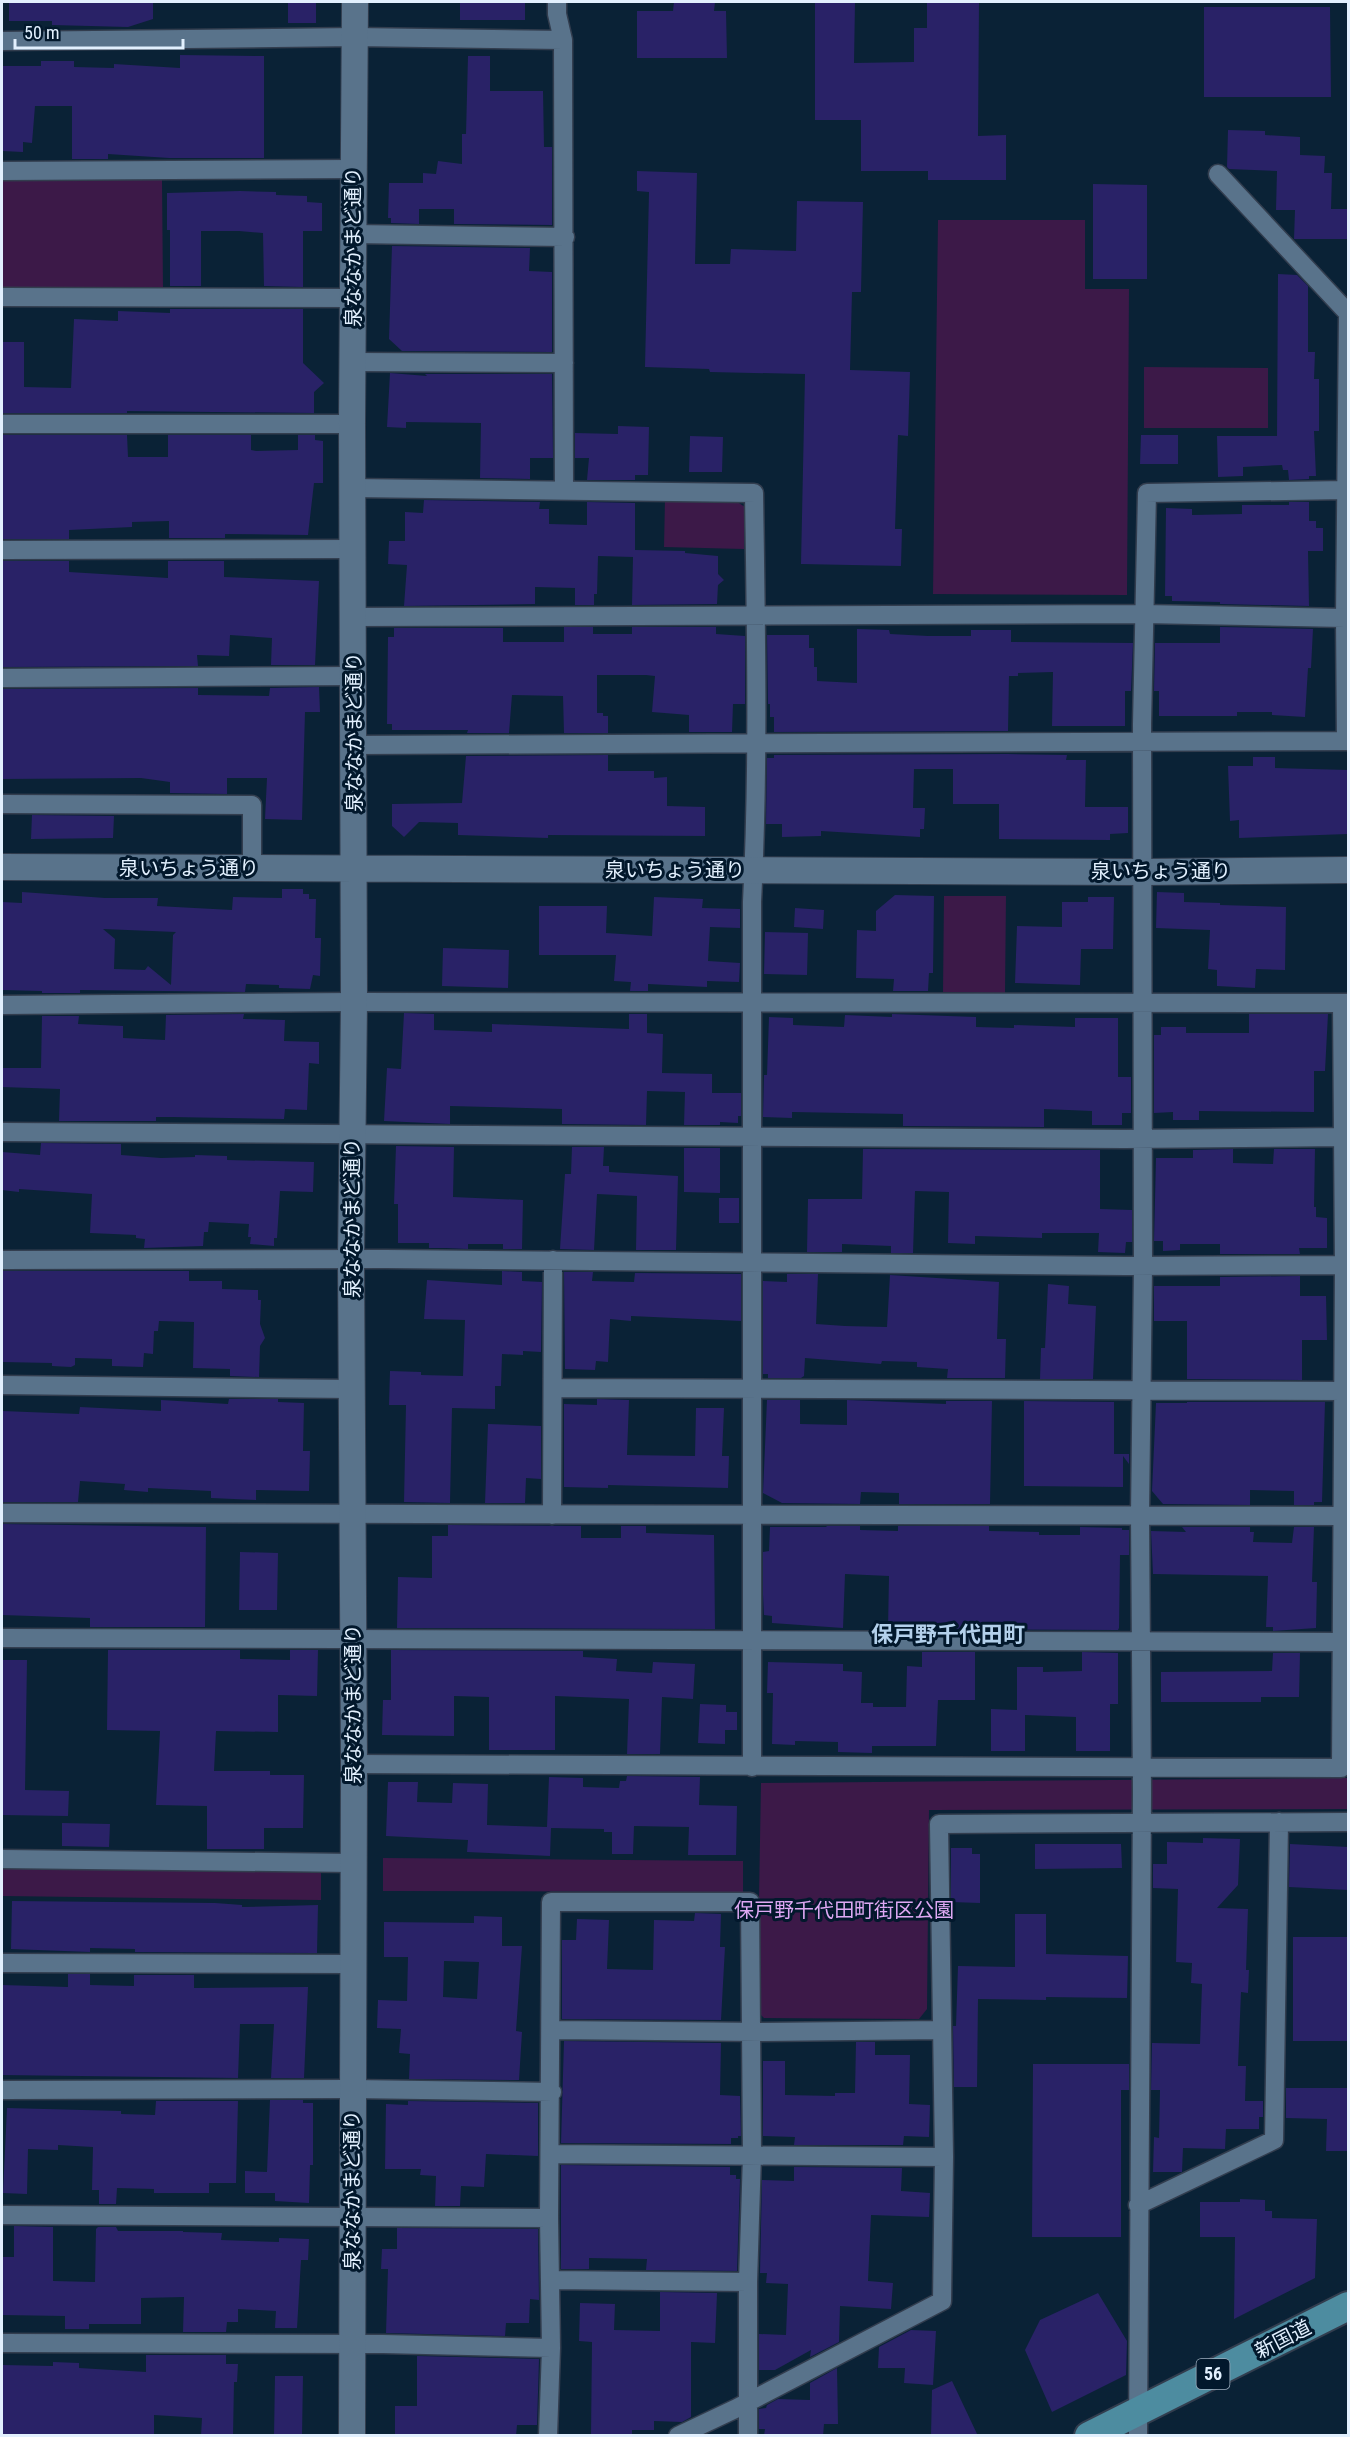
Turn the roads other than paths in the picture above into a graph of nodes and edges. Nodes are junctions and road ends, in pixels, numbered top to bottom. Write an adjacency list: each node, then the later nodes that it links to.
1 (355, 2): 3 (street, 泉ななかまど通り)
2 (557, 2): 4 (street)
3 (356, 37): 4 (street); 5 (street); 6 (street, 泉ななかまど通り)
4 (563, 40): 10 (street)
5 (2, 41)
6 (353, 169): 7 (street); 9 (street, 泉ななかまど通り)
7 (2, 171)
8 (1218, 174): 13 (street)
9 (353, 234): 10 (street); 12 (street, 泉ななかまど通り)
10 (565, 237): 15 (street)
11 (2, 297): 12 (street)
12 (352, 298): 14 (street, 泉ななかまど通り)
13 (1348, 314): 20 (street)
14 (353, 362): 15 (street); 17 (street, 泉ななかまど通り)
15 (564, 363): 19 (street)
16 (2, 424): 17 (street)
17 (352, 424): 18 (street, 泉ななかまど通り)
18 (352, 488): 19 (street); 21 (street, 泉ななかまど通り)
19 (564, 489): 24 (street)
20 (1346, 490): 23 (street); 26 (street)
21 (353, 549): 22 (street); 25 (street, 泉ななかまど通り)
22 (2, 550)
23 (1143, 614): 24 (street); 26 (street); 29 (street)
24 (756, 615): 25 (street); 31 (street)
25 (353, 617): 27 (street, 泉ななかまど通り)
26 (1345, 618): 30 (street)
27 (354, 676): 28 (street); 32 (street, 泉ななかまど通り)
28 (2, 678)
29 (1143, 741): 30 (street); 31 (street); 39 (street)
30 (1347, 741)
31 (755, 744): 32 (street); 38 (street)
32 (354, 745): 36 (street, 泉ななかまど通り)
33 (2, 804): 35 (street)
34 (2, 867): 35 (street, 泉いちょう通り)
35 (252, 868): 36 (street, 泉いちょう通り)
36 (353, 869): 38 (street, 泉いちょう通り); 40 (street, 泉ななかまど通り)
37 (1348, 870): 39 (street, 泉いちょう通り)
38 (753, 871): 39 (street, 泉いちょう通り); 41 (street)
39 (1143, 872): 43 (street)
40 (354, 1002): 41 (street); 44 (street); 46 (street, 泉ななかまど通り)
41 (752, 1002): 43 (street); 47 (street)
42 (1345, 1003): 43 (street); 48 (street)
43 (1143, 1004): 49 (street)
44 (2, 1005)
45 (2, 1132): 46 (street)
46 (352, 1134): 47 (street); 50 (street, 泉ななかまど通り)
47 (753, 1137): 49 (street); 53 (street)
48 (1343, 1137): 49 (street); 54 (street)
49 (1143, 1139): 55 (street)
50 (351, 1259): 51 (street); 52 (street); 59 (street, 泉ななかまど通り)
51 (2, 1260)
52 (553, 1260): 53 (street); 57 (street)
53 (751, 1263): 55 (street); 58 (street)
54 (1344, 1265): 55 (street); 61 (street)
55 (1143, 1266): 60 (street)
56 (2, 1385): 59 (street)
57 (554, 1388): 58 (street); 64 (street)
58 (752, 1388): 60 (street); 65 (street)
59 (352, 1389): 63 (street, 泉ななかまど通り)
60 (1141, 1390): 61 (street); 66 (street)
61 (1346, 1390): 67 (street)
62 (2, 1513): 63 (street)
63 (352, 1513): 64 (street); 69 (street, 泉ななかまど通り)
64 (552, 1515): 65 (street)
65 (751, 1515): 66 (street); 70 (street)
66 (1140, 1515): 67 (street); 71 (street)
67 (1342, 1515): 72 (street)
68 (2, 1638): 69 (street)
69 (353, 1639): 70 (street); 73 (street, 泉ななかまど通り)
70 (752, 1640): 71 (street); 75 (street)
71 (1140, 1642): 72 (street); 74 (street)
72 (1340, 1642): 74 (street)
73 (354, 1764): 75 (street); 80 (street, 泉ななかまど通り)
74 (1141, 1766): 75 (street); 76 (street)
75 (752, 1767)
76 (1142, 1822): 77 (street); 84 (street); 92 (street)
77 (1279, 1822): 78 (street); 92 (street)
78 (1348, 1822)
79 (2, 1859): 80 (street)
80 (353, 1863): 82 (street, 泉ななかまど通り)
81 (2, 1963): 82 (street)
82 (352, 1964): 86 (street, 泉ななかまど通り)
83 (552, 2030): 85 (street); 85 (street); 88 (street)
84 (941, 2030): 85 (street); 91 (street)
85 (750, 2031): 90 (street)
86 (352, 2089): 87 (street); 88 (street); 94 (street, 泉ななかまど通り)
87 (2, 2090)
88 (552, 2092): 89 (street)
89 (550, 2154): 90 (street); 95 (street)
90 (752, 2156): 91 (street); 97 (street)
91 (944, 2157): 102 (street)
92 (1138, 2205): 103 (street)
93 (2, 2215): 94 (street)
94 (353, 2216): 95 (street); 100 (street, 泉ななかまど通り)
95 (549, 2218): 96 (street)
96 (551, 2280): 97 (street); 101 (street)
97 (748, 2282): 102 (street)
98 (1348, 2306): 103 (main road, 新国道 / 56)
99 (2, 2343): 100 (street)
100 (352, 2344): 101 (street); 104 (street, 泉ななかまど通り)
101 (551, 2348): 105 (street)
102 (748, 2402): 106 (street); 107 (street)
103 (1138, 2424): 108 (main road, 新国道 / 56)
104 (352, 2436)
105 (548, 2436)
106 (678, 2436)
107 (748, 2436)
108 (1089, 2436)

